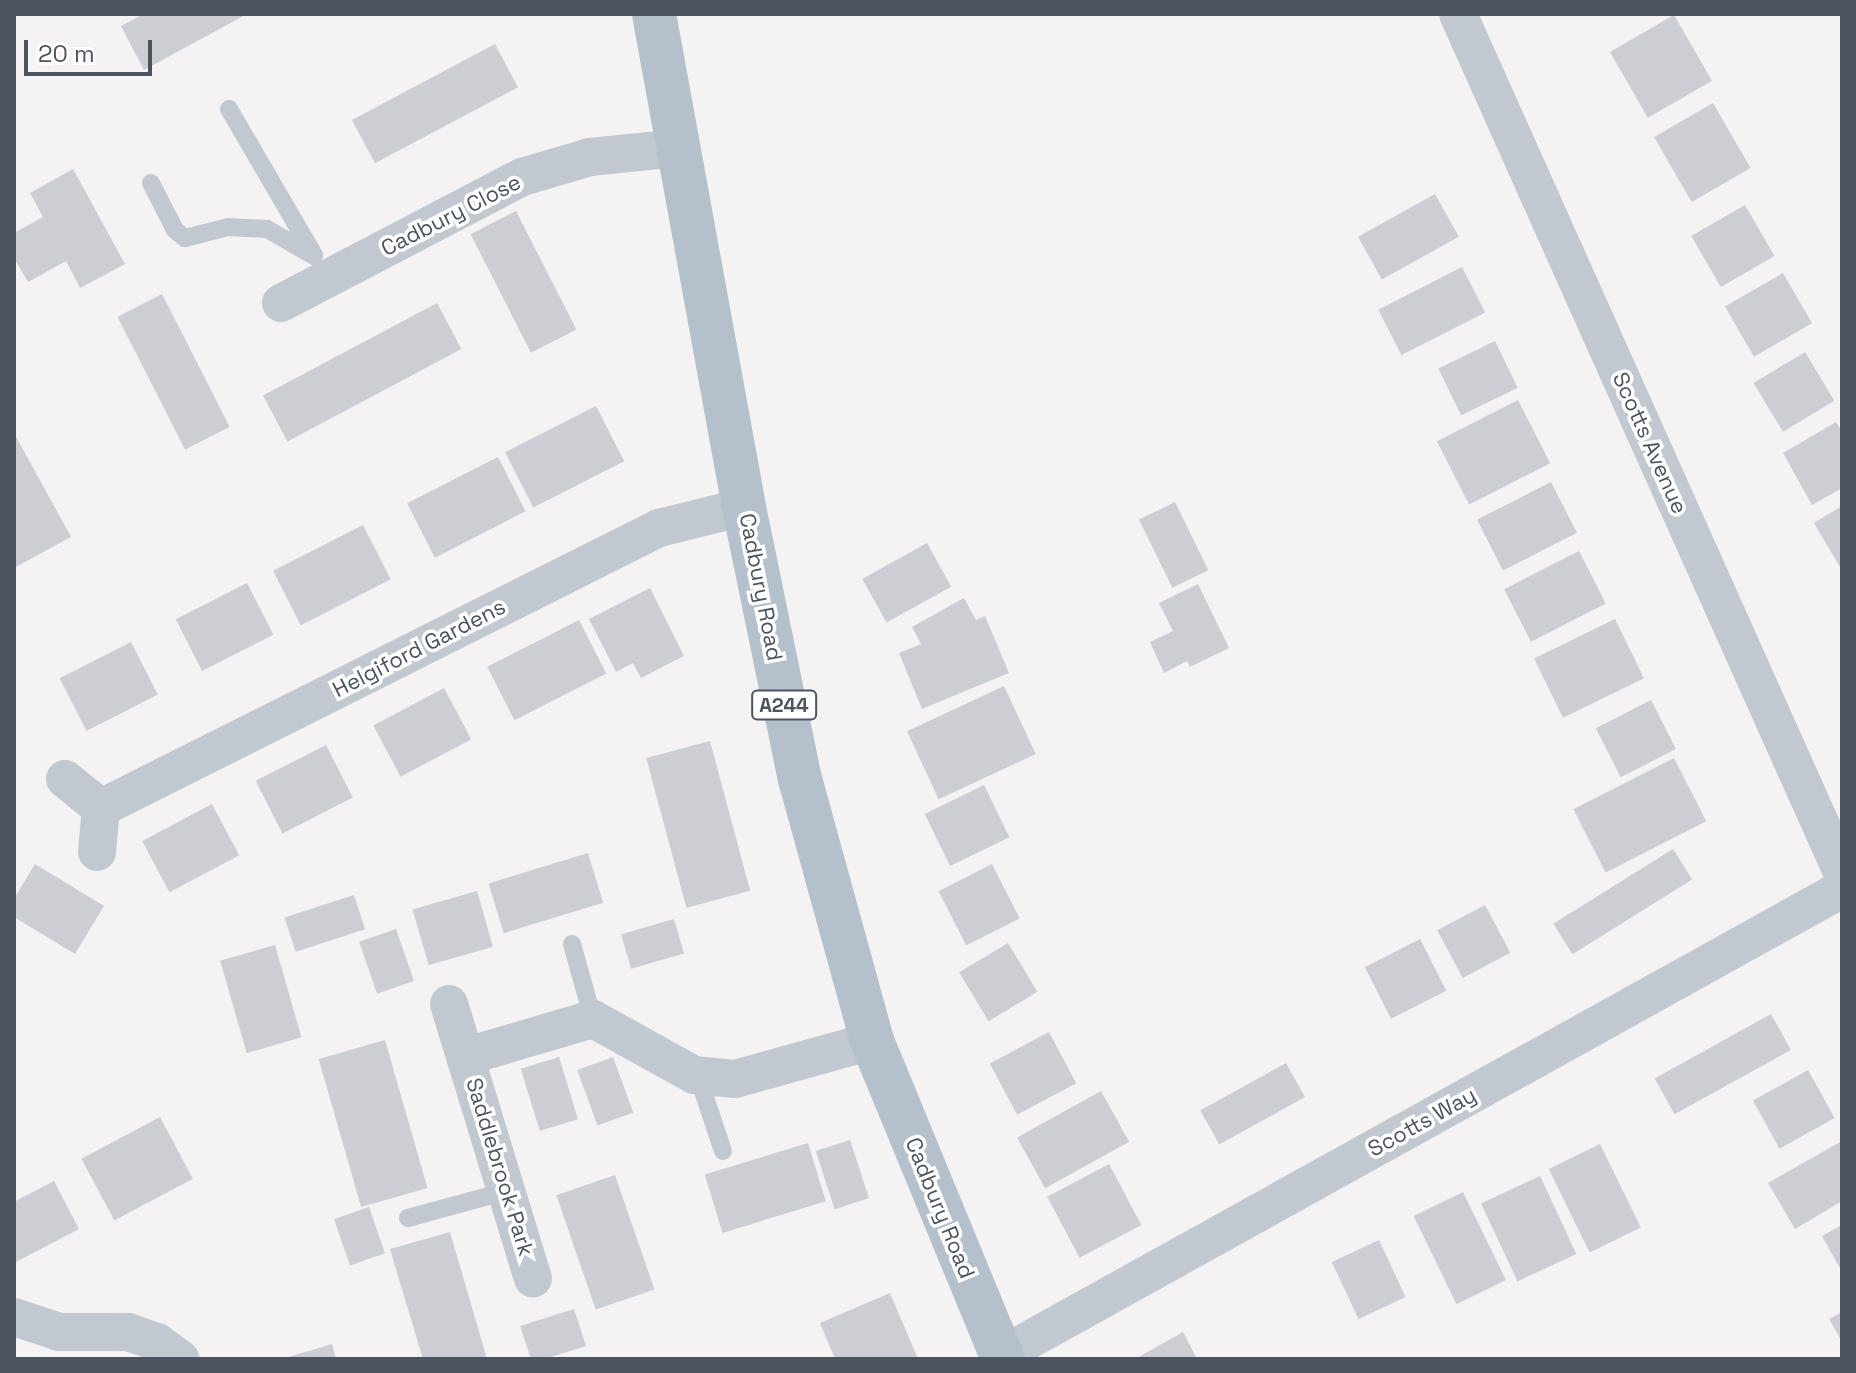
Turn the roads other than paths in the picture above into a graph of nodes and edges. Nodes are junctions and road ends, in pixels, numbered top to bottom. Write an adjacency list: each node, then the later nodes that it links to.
1 (1458, 14): 12 (street, Scotts Avenue)
2 (654, 18): 4 (main road, Cadbury Road / A244)
3 (229, 109): 6 (lane)
4 (678, 148): 6 (street, Cadbury Close); 8 (main road, Cadbury Road / A244)
5 (151, 183): 6 (lane)
6 (320, 267): 7 (street, Cadbury Close)
7 (281, 303)
8 (744, 507): 10 (street, Helgiford Gardens); 17 (main road, Cadbury Road / A244)
9 (65, 779): 10 (street)
10 (101, 808): 11 (street)
11 (97, 852)
12 (1842, 872)
13 (1842, 889): 25 (street, Scotts Way)
14 (572, 944): 16 (lane)
15 (449, 1004): 18 (street, Saddlebrook Park)
16 (593, 1019): 18 (street, Saddlebrook Park); 19 (street)
17 (872, 1041): 19 (street); 25 (main road, Cadbury Road / A244)
18 (467, 1056): 21 (street, Saddlebrook Park)
19 (698, 1076): 20 (lane)
20 (723, 1151)
21 (507, 1191): 22 (lane); 23 (street, Saddlebrook Park)
22 (408, 1218)
23 (533, 1278)
24 (14, 1317): 26 (street)
25 (1002, 1357)
26 (180, 1359)

